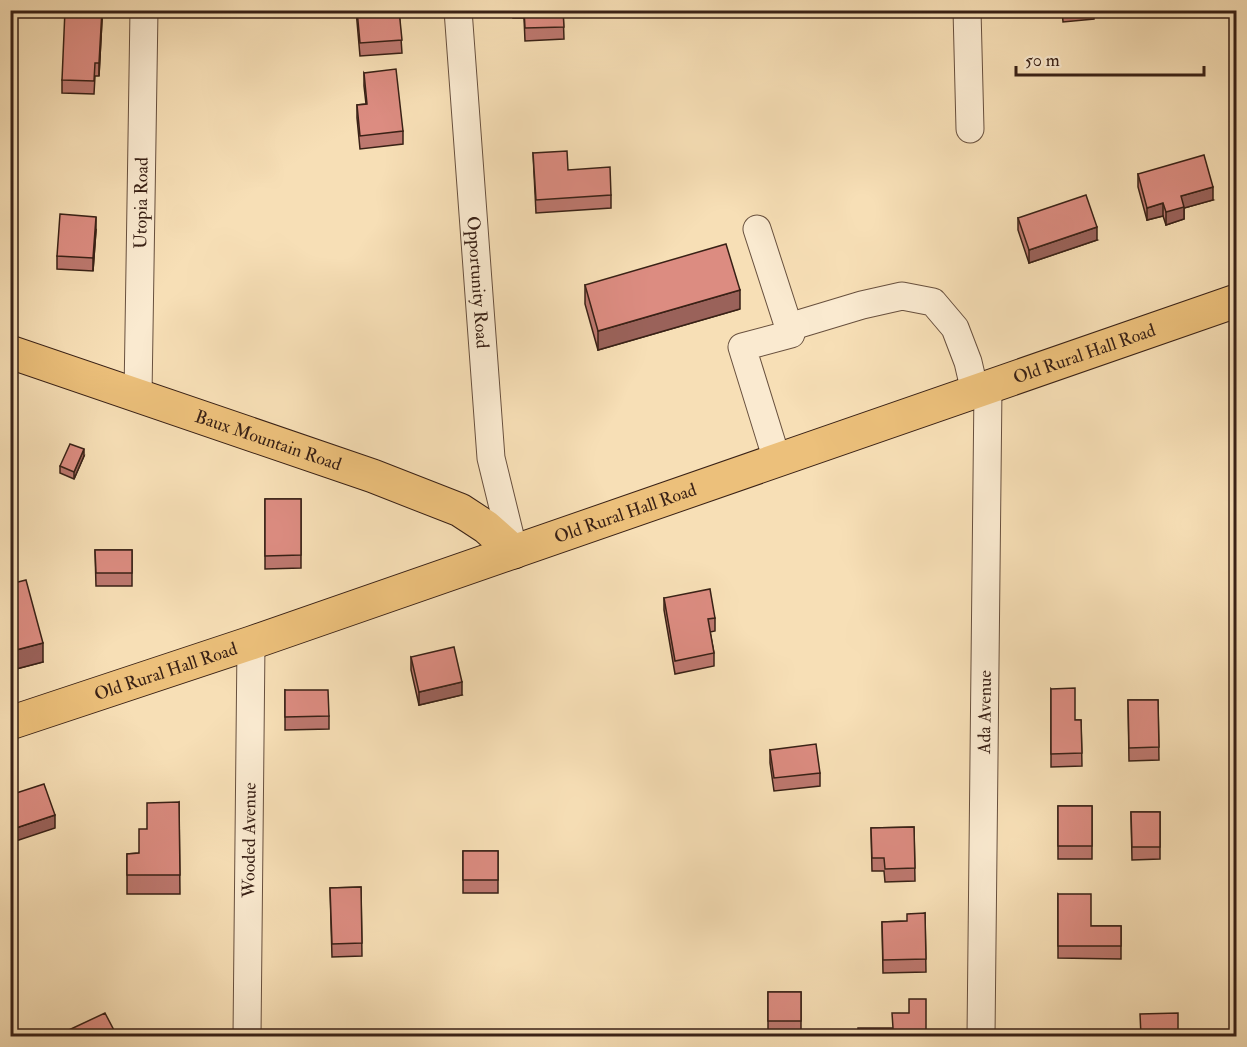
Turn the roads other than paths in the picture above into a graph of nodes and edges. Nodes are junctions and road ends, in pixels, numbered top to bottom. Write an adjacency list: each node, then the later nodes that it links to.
1 (144, 10): 10 (street, Utopia Road)
2 (458, 10): 12 (street, Opportunity Road)
3 (967, 10): 4 (street)
4 (970, 129)
5 (758, 229): 7 (street)
6 (1236, 301): 9 (main road, Old Rural Hall Road)
7 (789, 327): 9 (street, Ada Avenue); 11 (street, Ada Avenue)
8 (10, 352): 10 (main road, Baux Mountain Road)
9 (982, 390): 11 (main road, Old Rural Hall Road); 16 (street, Ada Avenue)
10 (138, 395): 12 (main road, Baux Mountain Road)
11 (777, 460): 12 (main road, Old Rural Hall Road)
12 (514, 552): 13 (main road, Old Rural Hall Road)
13 (251, 643): 14 (main road, Old Rural Hall Road); 15 (street, Wooded Avenue)
14 (10, 723)
15 (247, 1036)
16 (981, 1036)

